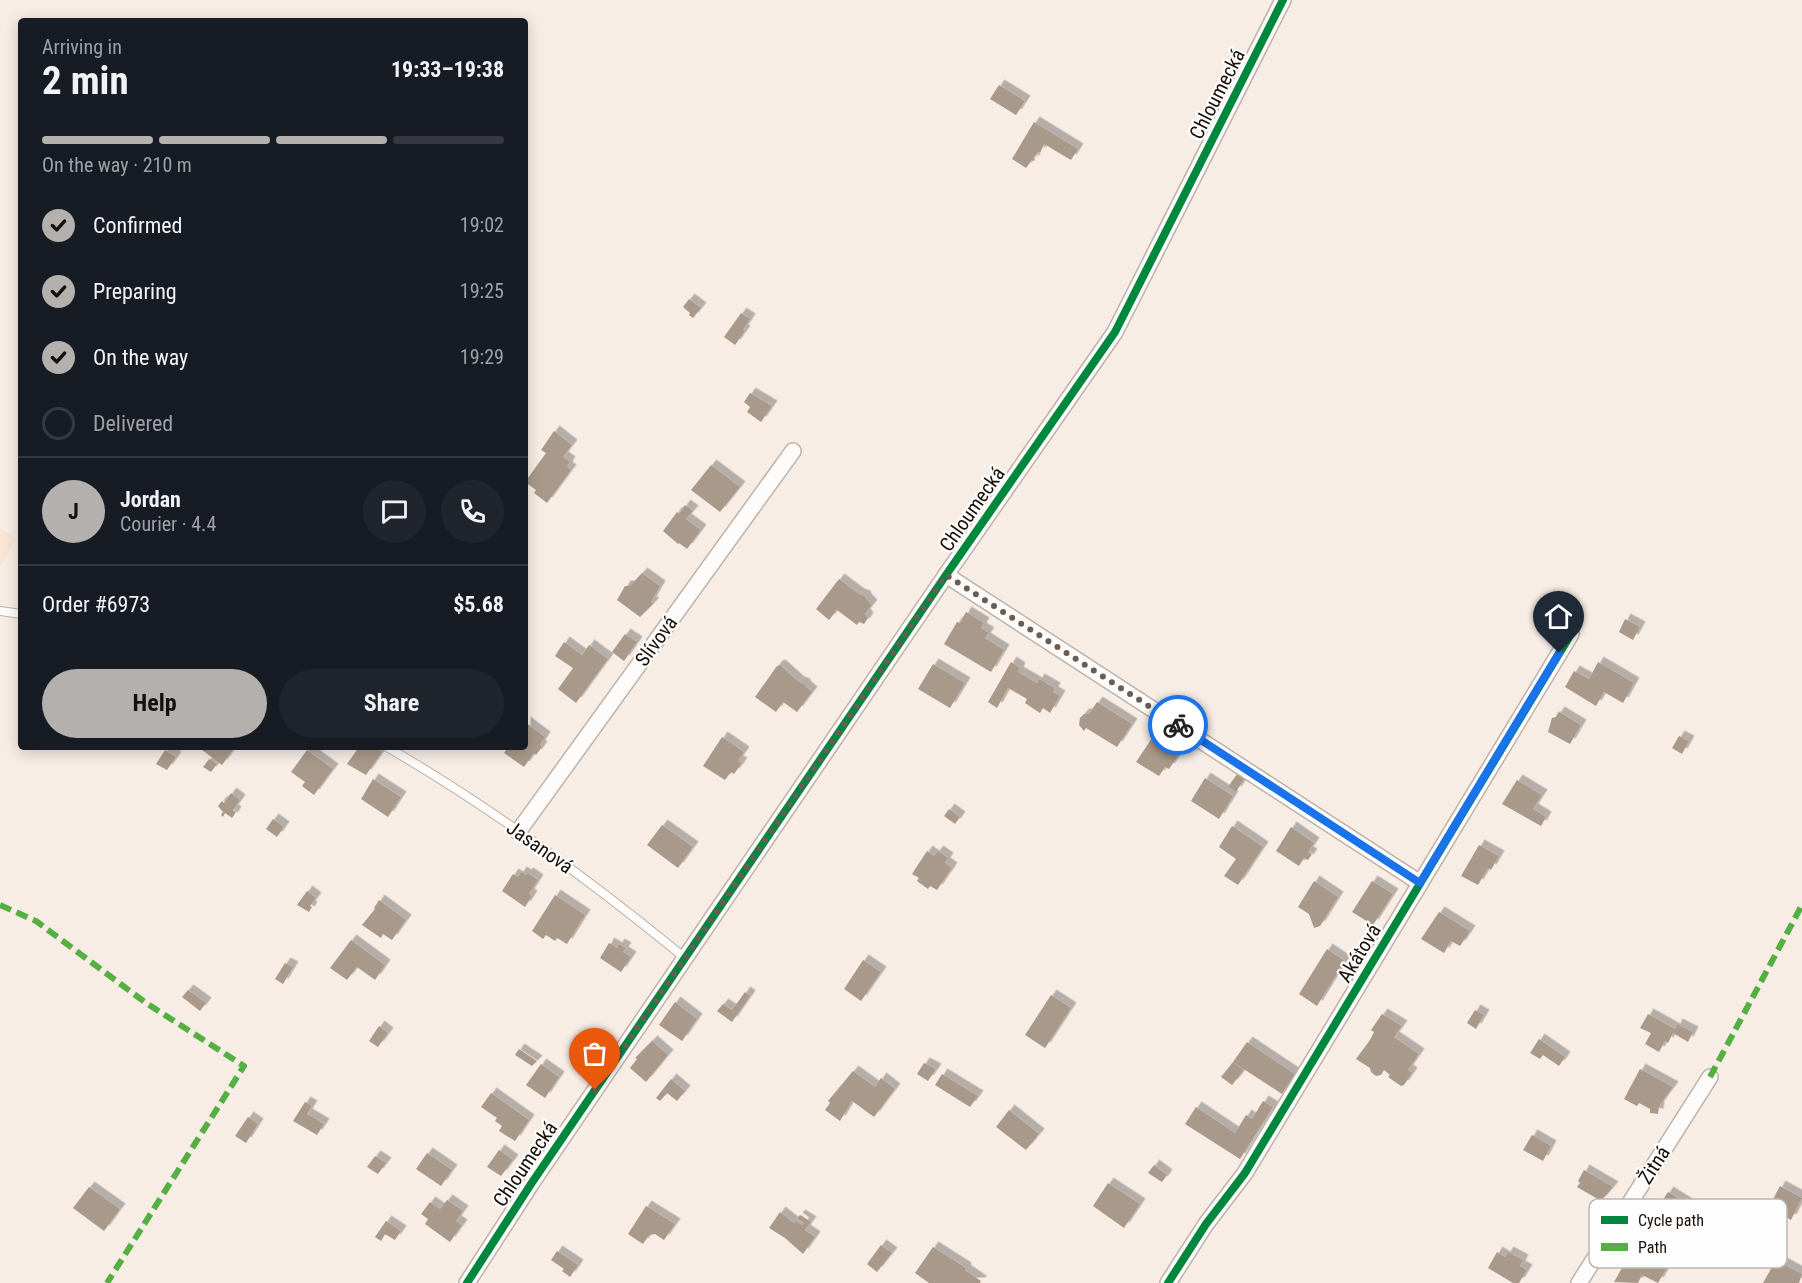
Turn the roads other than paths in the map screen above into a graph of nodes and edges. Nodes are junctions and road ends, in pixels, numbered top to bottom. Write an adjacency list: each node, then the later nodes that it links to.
1 (1282, 0): 3 (street, Chloumecká)
2 (793, 451): 8 (street, Slívová)
3 (946, 575): 9 (street); 10 (street, Chloumecká)
4 (0, 611): 5 (lane)
5 (18, 614)
6 (1571, 634): 9 (street, Akátová)
7 (392, 750): 8 (lane, Jasanová)
8 (518, 832): 10 (lane, Jasanová)
9 (1420, 883): 15 (street, Akátová)
10 (685, 958): 14 (street, Chloumecká)
11 (1710, 1077): 12 (street, Žitná)
12 (1632, 1199)
13 (1589, 1267): 16 (street, Žitná)
14 (467, 1283)
15 (1168, 1283)
16 (1579, 1283)

